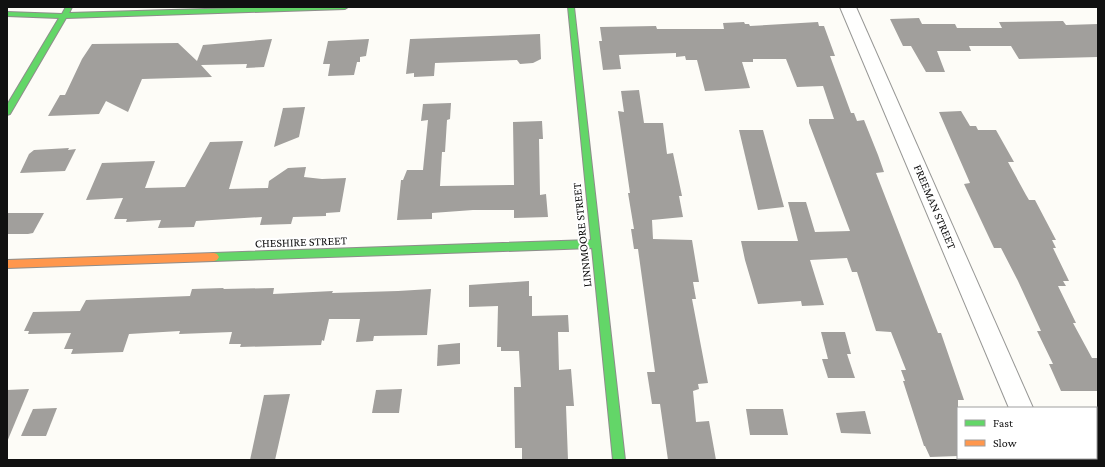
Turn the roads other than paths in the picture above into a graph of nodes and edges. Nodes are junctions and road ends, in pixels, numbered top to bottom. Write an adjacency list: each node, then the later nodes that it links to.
1 (69, 7): 6 (street)
2 (345, 7): 6 (street)
3 (571, 7): 8 (street, LINNMOORE STREET)
4 (848, 7): 10 (street, FREEMAN STREET)
5 (7, 14): 6 (street)
6 (63, 16): 7 (street)
7 (7, 112)
8 (595, 244): 9 (street, CHESHIRE STREET); 11 (street, LINNMOORE STREET)
9 (7, 264)
10 (1021, 407)
11 (618, 460)

